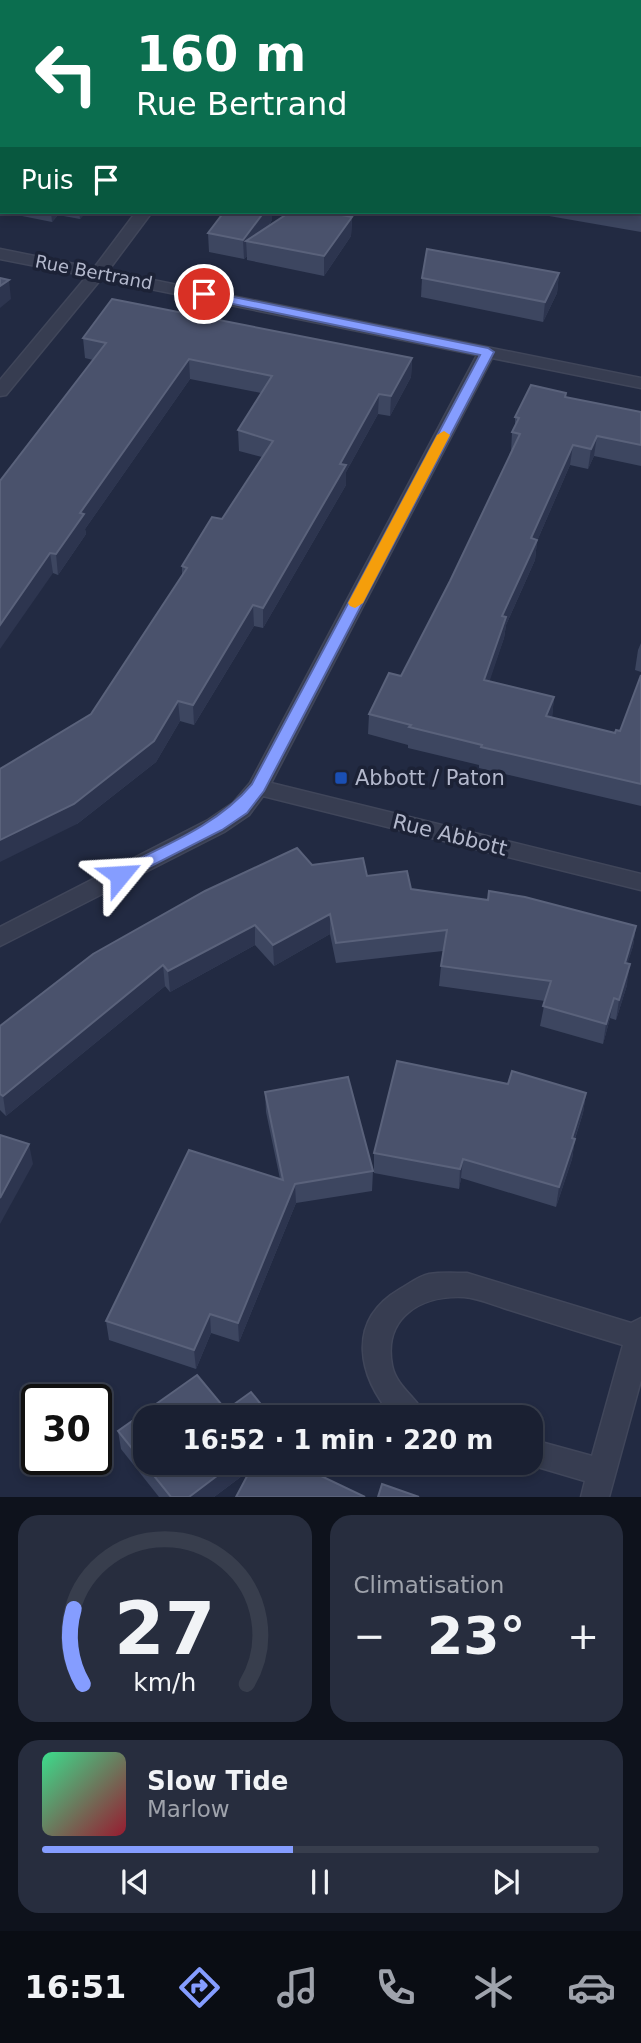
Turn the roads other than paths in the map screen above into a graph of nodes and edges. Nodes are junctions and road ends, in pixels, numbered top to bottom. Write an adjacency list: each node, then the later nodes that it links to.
1 (142, 214): 3 (street)
2 (0, 254): 3 (street, Rue Bertrand)
3 (98, 272): 4 (street, Rue Bertrand); 6 (street)
4 (488, 352): 5 (street, Rue Bertrand); 7 (street)
5 (641, 383)
6 (0, 391)
7 (258, 787): 8 (street, Rue Abbott); 9 (street)
8 (641, 882)
9 (0, 937)
10 (640, 1334): 11 (street); 13 (street)
11 (401, 1405)
12 (543, 1458): 13 (street)
13 (599, 1485)

